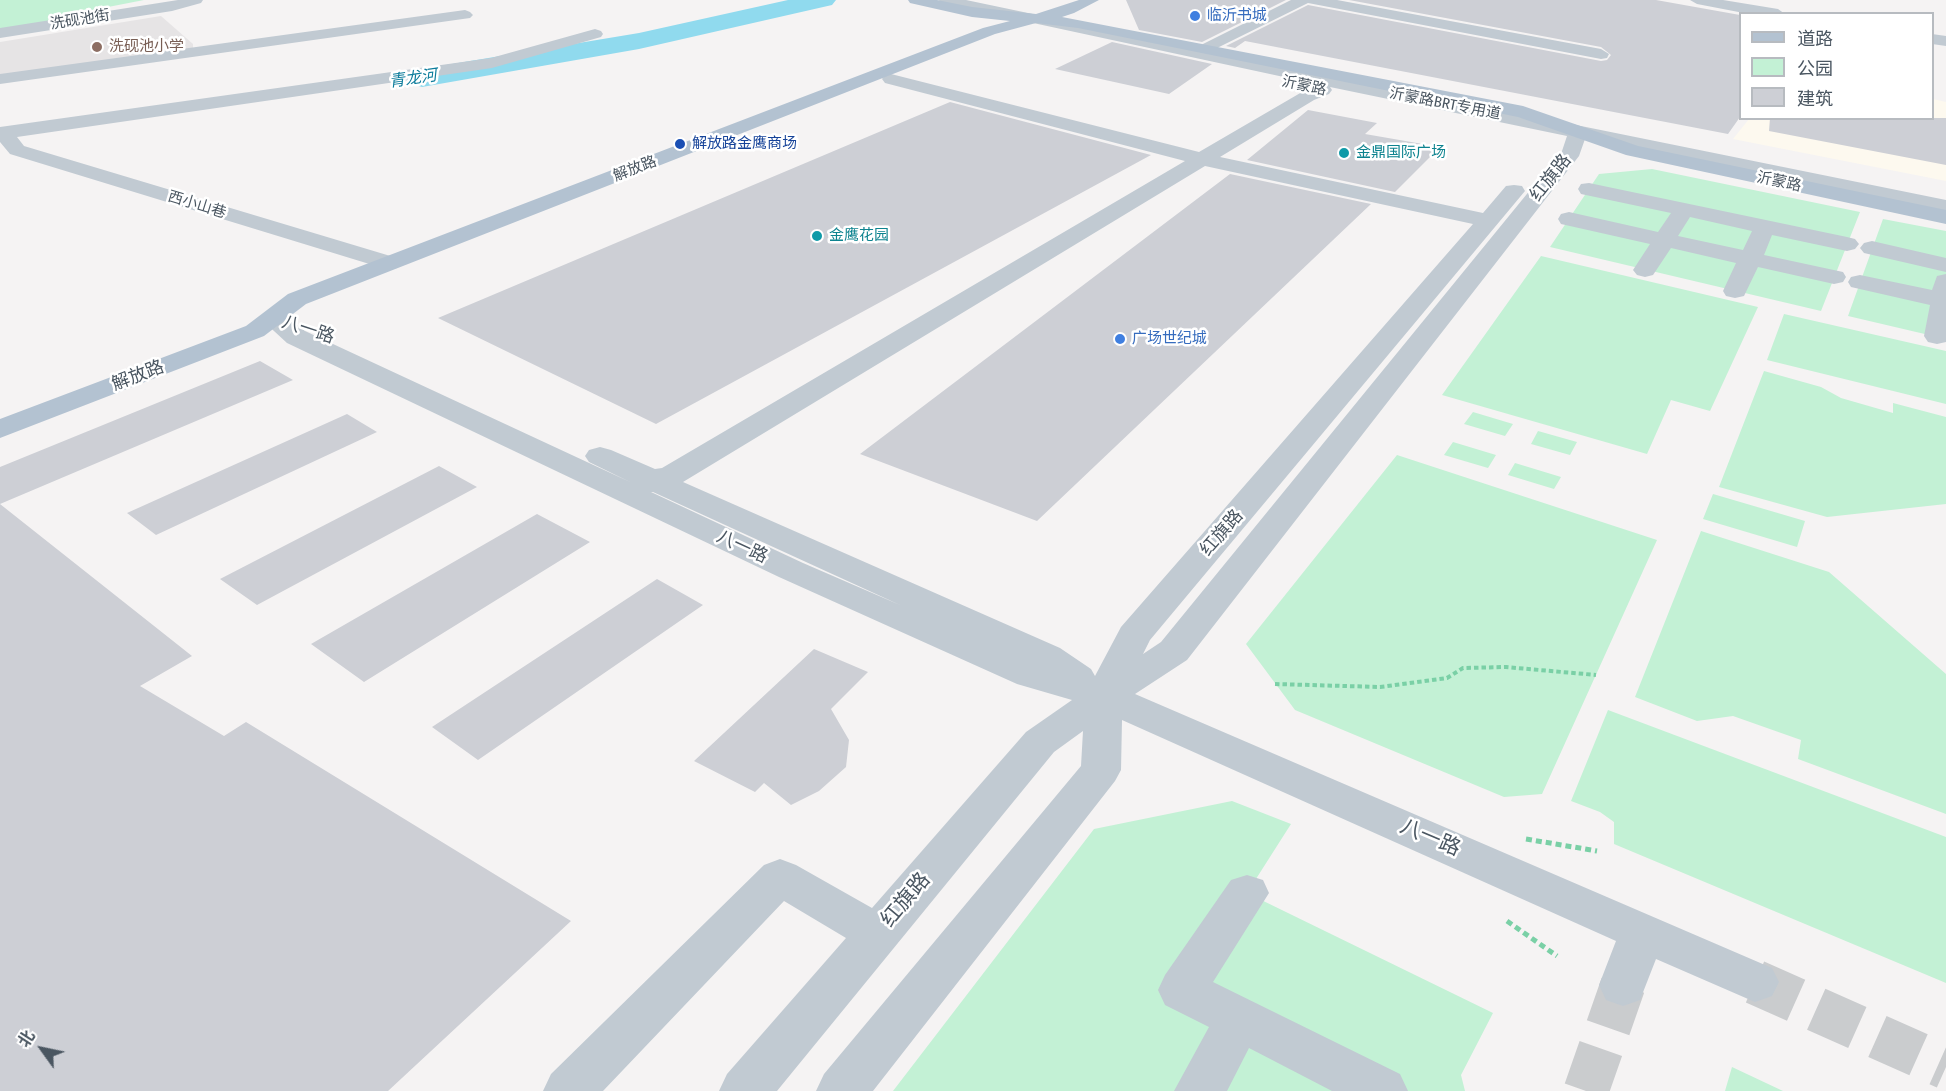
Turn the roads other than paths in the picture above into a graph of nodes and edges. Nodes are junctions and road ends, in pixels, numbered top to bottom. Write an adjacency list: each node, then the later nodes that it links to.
1 (195, 0): 14 (street, 洗砚池街)
2 (915, 0): 13 (main road, 沂蒙路)
3 (945, 0): 13 (street, 沂蒙路BRT专用道)
4 (977, 0): 5 (main road); 13 (main road, 沂蒙路)
5 (992, 0)
6 (1066, 0): 13 (main road, 解放路)
7 (1092, 0): 13 (main road, 解放路)
8 (1304, 0): 16 (street)
9 (1313, 0): 17 (street)
10 (1697, 0): 11 (street)
11 (1766, 12)
12 (465, 15): 18 (street)
13 (1037, 19): 16 (main road, 沂蒙路); 19 (main road, 解放路); 20 (main road, 沂蒙路); 21 (street, 沂蒙路BRT专用道); 36 (main road, 解放路)
14 (0, 33)
15 (595, 34): 22 (street)
16 (1202, 48): 21 (main road, 沂蒙路)
17 (1601, 54)
18 (0, 79)
19 (891, 79): 23 (street); 43 (main road, 解放路)
20 (1323, 90): 21 (main road, 沂蒙路); 23 (street)
21 (1578, 131): 25 (main road, 沂蒙路); 26 (street, 沂蒙路BRT专用道); 28 (main road, 沂蒙路); 30 (street, 红旗路); 48 (street, 红旗路)
22 (4, 135): 36 (street, 西小山巷)
23 (1201, 159): 30 (street); 47 (street)
24 (1589, 189): 27 (street)
25 (1946, 198)
26 (1946, 207)
27 (1684, 209): 31 (street); 32 (street)
28 (1946, 217)
29 (1569, 219): 32 (street)
30 (1488, 221): 48 (street, 红旗路)
31 (1766, 227): 33 (street); 35 (street)
32 (1665, 239): 35 (street); 38 (street)
33 (1847, 244)
34 (1872, 248): 37 (street)
35 (1751, 258): 39 (street); 41 (street)
36 (389, 263): 43 (main road, 解放路)
37 (1946, 265)
38 (1646, 270)
39 (1834, 277)
40 (1860, 282): 42 (street)
41 (1735, 291)
42 (1945, 294): 44 (street)
43 (274, 319): 45 (main road, 解放路); 46 (main road, 解放路); 47 (street, 八一路)
44 (1936, 336)
45 (0, 413)
46 (0, 429)
47 (641, 487): 48 (street, 八一路)
48 (1104, 696): 50 (street, 八一路); 51 (street, 红旗路); 57 (street, 红旗路)
49 (1247, 893): 54 (street)
50 (1642, 932): 52 (street, 八一路); 53 (street)
51 (878, 934): 55 (street); 56 (street, 红旗路)
52 (1755, 982)
53 (1623, 985)
54 (1239, 1019): 58 (street); 59 (street)
55 (569, 1091)
56 (745, 1091)
57 (842, 1091)
58 (1200, 1091)
59 (1382, 1091)

